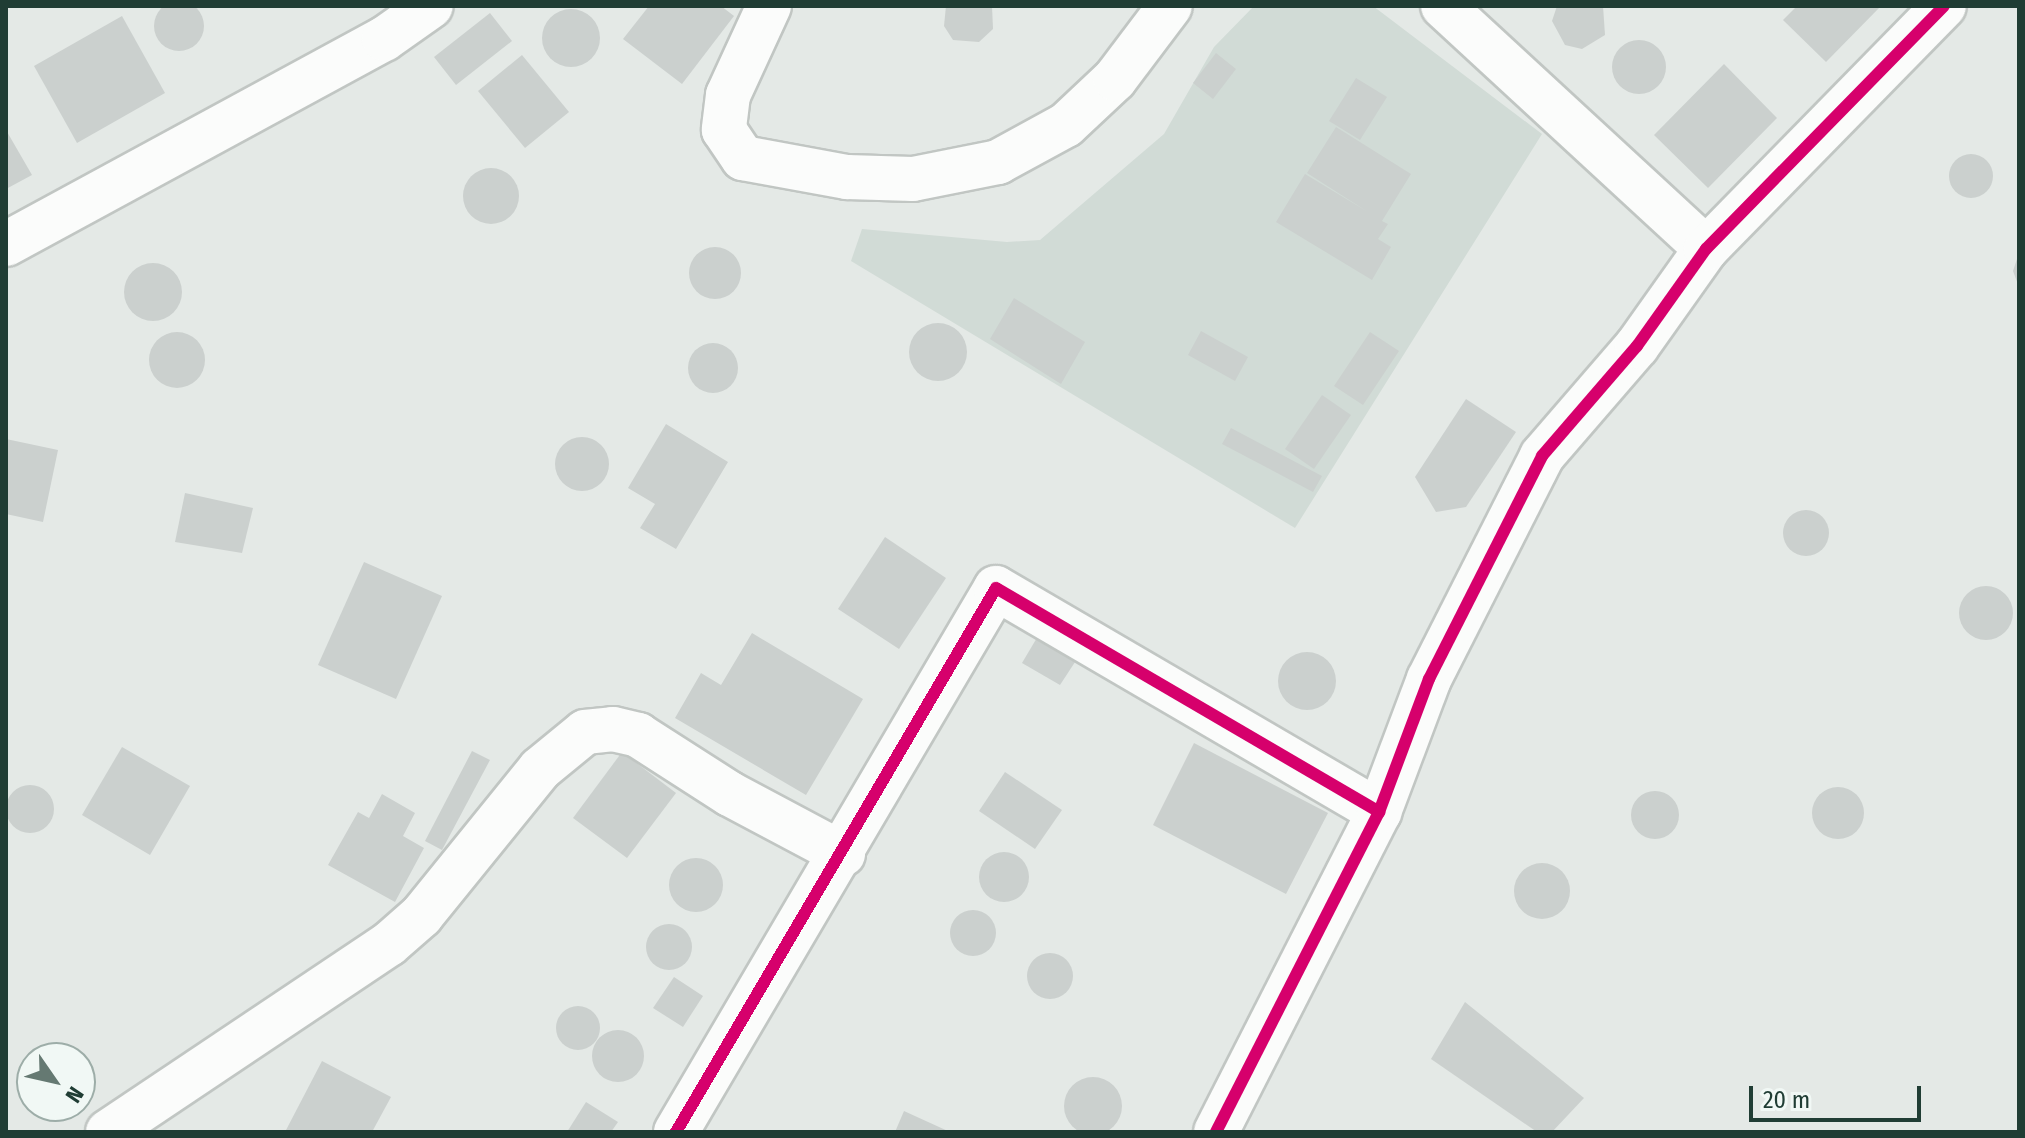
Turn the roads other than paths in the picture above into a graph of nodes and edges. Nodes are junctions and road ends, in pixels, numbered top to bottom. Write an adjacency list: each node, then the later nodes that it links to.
1 (431, 6): 6 (street)
2 (769, 6): 3 (street)
3 (1170, 6)
4 (1443, 6): 7 (street)
5 (1944, 6): 7 (street)
6 (6, 244)
7 (1706, 249): 8 (street)
8 (1379, 812): 9 (street); 12 (street)
9 (843, 854): 10 (street); 11 (street)
10 (108, 1132)
11 (676, 1132)
12 (1216, 1132)

